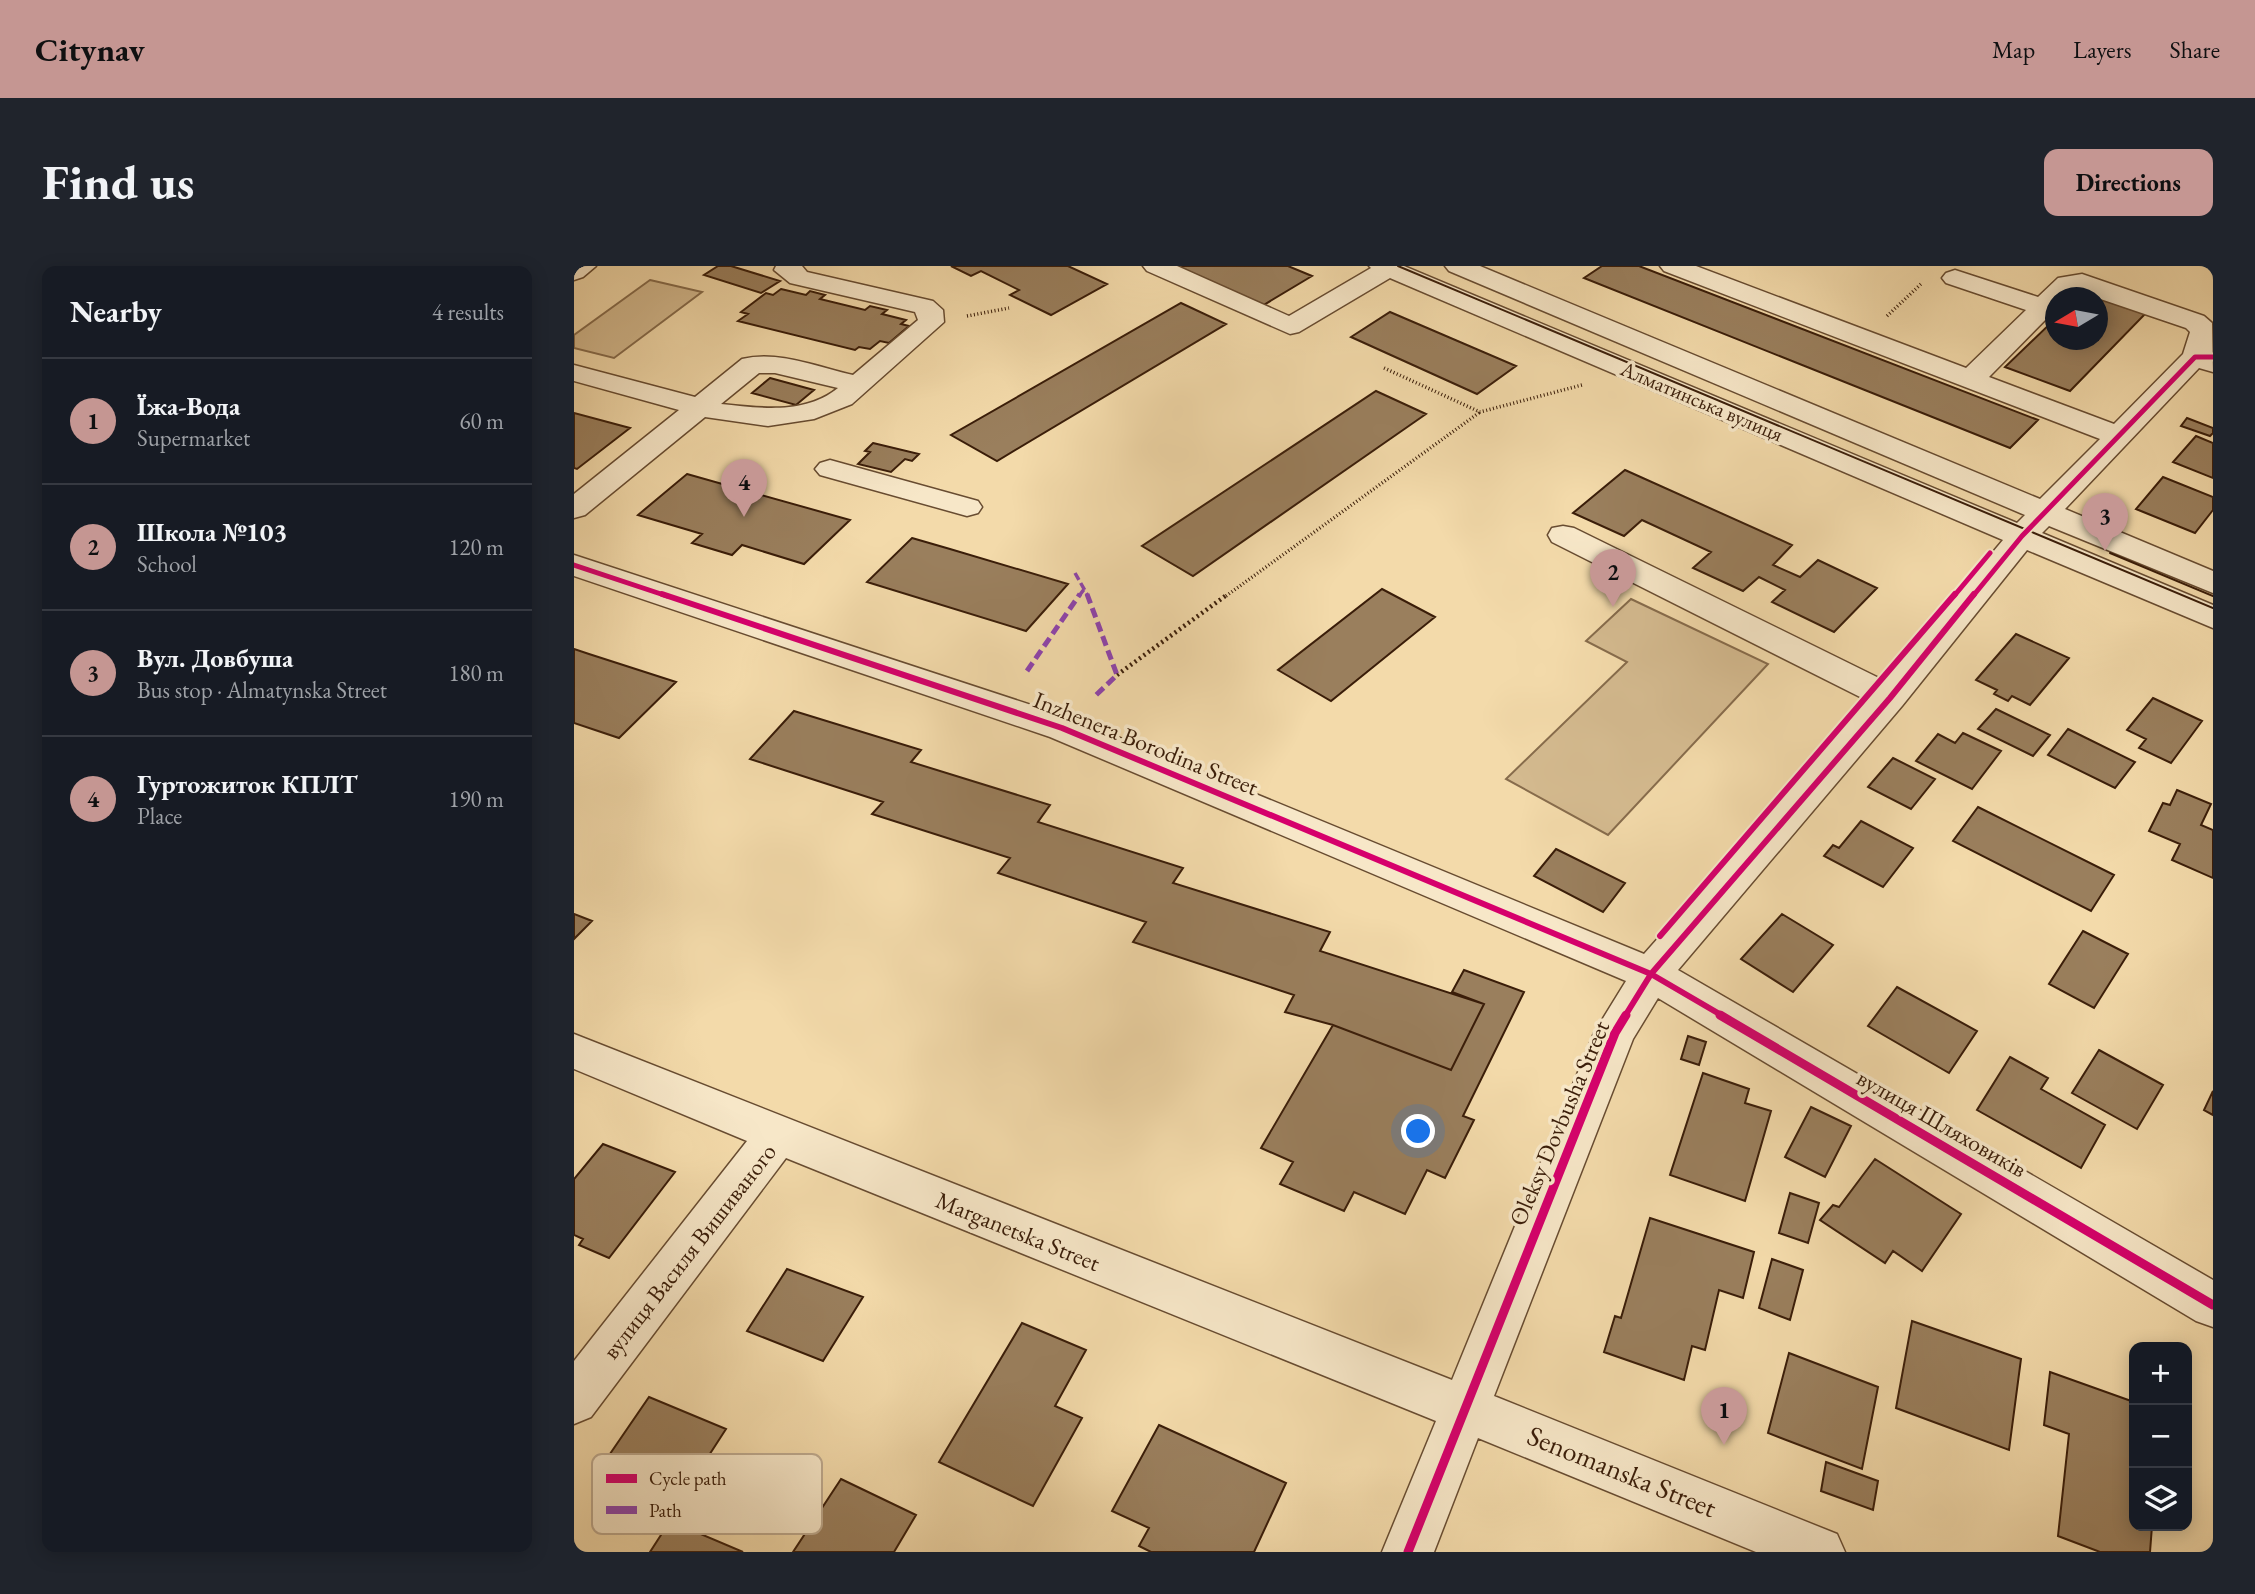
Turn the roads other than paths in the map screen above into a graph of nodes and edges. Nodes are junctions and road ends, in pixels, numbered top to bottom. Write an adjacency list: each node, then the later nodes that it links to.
1 (583, 266): 8 (street)
2 (789, 266): 15 (street)
3 (1156, 266): 7 (street)
4 (1458, 266): 10 (street, Алматинська вулиця)
5 (1523, 266): 10 (street)
6 (1674, 266): 14 (street)
7 (1385, 267): 21 (street, Алматинська вулиця)
8 (574, 272)
9 (1955, 278): 11 (street)
10 (1499, 283): 21 (street, Алматинська вулиця)
11 (2043, 307): 12 (street); 14 (street)
12 (2207, 359): 17 (street, Oleksy Dovbusha Street)
13 (574, 373): 16 (street)
14 (1971, 379): 17 (street)
15 (859, 384): 16 (street); 16 (street)
16 (699, 406): 20 (street)
17 (2119, 436): 21 (street, Oleksy Dovbusha Street)
18 (830, 469): 19 (street)
19 (967, 507)
20 (574, 509)
21 (2033, 524): 24 (street); 25 (street); 26 (street, Oleksy Dovbusha Street)
22 (1563, 535): 26 (street)
23 (574, 565): 27 (street, Inzhenera Borodina Street)
24 (2213, 583)
25 (2213, 617)
26 (1891, 698): 27 (street, Oleksy Dovbusha Street)
27 (1651, 974): 30 (street, вулиця Шляховиків); 32 (street, Oleksy Dovbusha Street)
28 (574, 1051): 29 (street, Marganetska Street)
29 (778, 1135): 31 (street, вулиця Василя Вишиваного); 32 (street, Marganetska Street)
30 (2213, 1305)
31 (574, 1400)
32 (1464, 1406): 33 (street, Oleksy Dovbusha Street); 34 (street, Senomanska Street)
33 (1408, 1552)
34 (1819, 1552)

